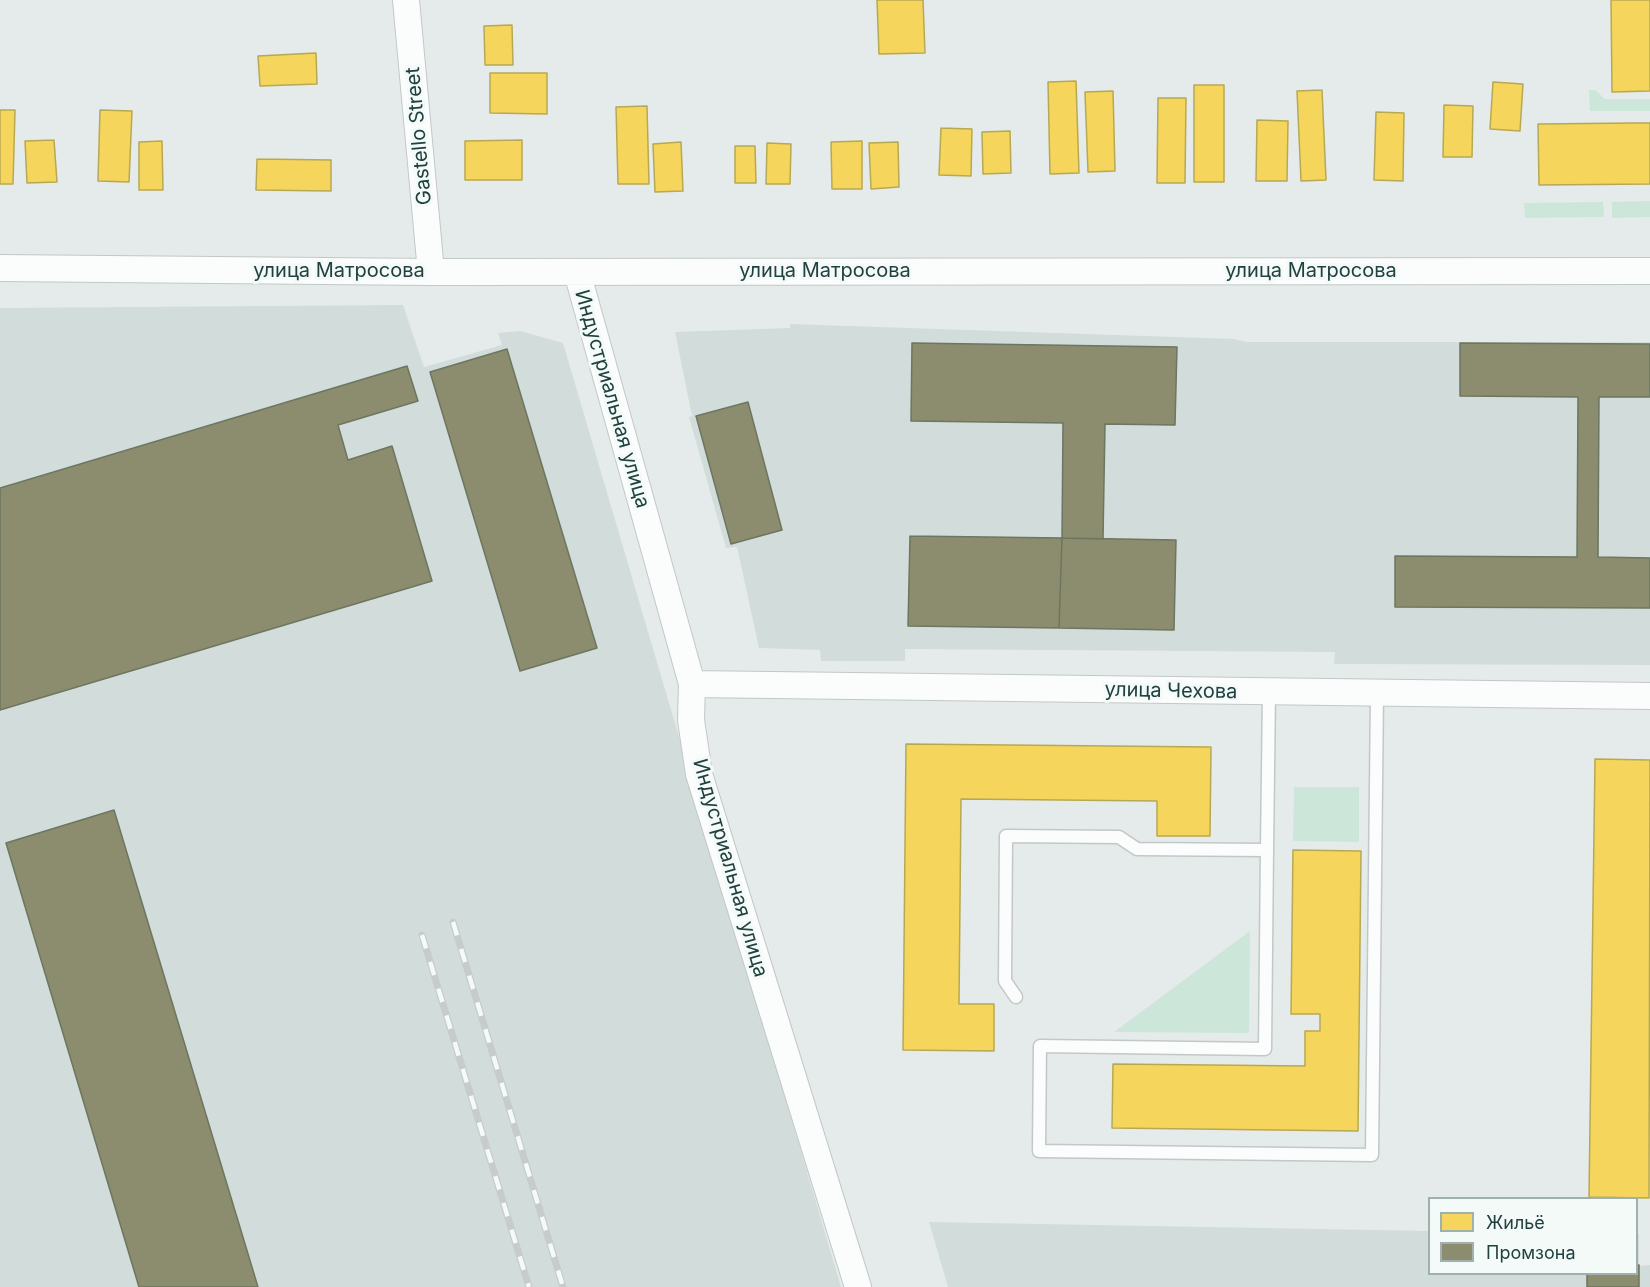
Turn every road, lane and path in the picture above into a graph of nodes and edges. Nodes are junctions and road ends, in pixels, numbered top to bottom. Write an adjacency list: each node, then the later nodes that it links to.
1 (406, 0): 4 (street, Gastello Street)
2 (0, 268): 4 (street, улица Матросова)
3 (1650, 270): 5 (street, улица Матросова)
4 (431, 272): 5 (street, улица Матросова)
5 (576, 272): 6 (street, Индустриальная улица)
6 (692, 684): 7 (street, улица Чехова); 12 (street, Индустриальная улица)
7 (1269, 692): 8 (street, улица Чехова); 10 (lane)
8 (1377, 693): 9 (street, улица Чехова); 10 (lane)
9 (1650, 696)
10 (1268, 850): 11 (lane)
11 (1016, 997)
12 (858, 1287)

